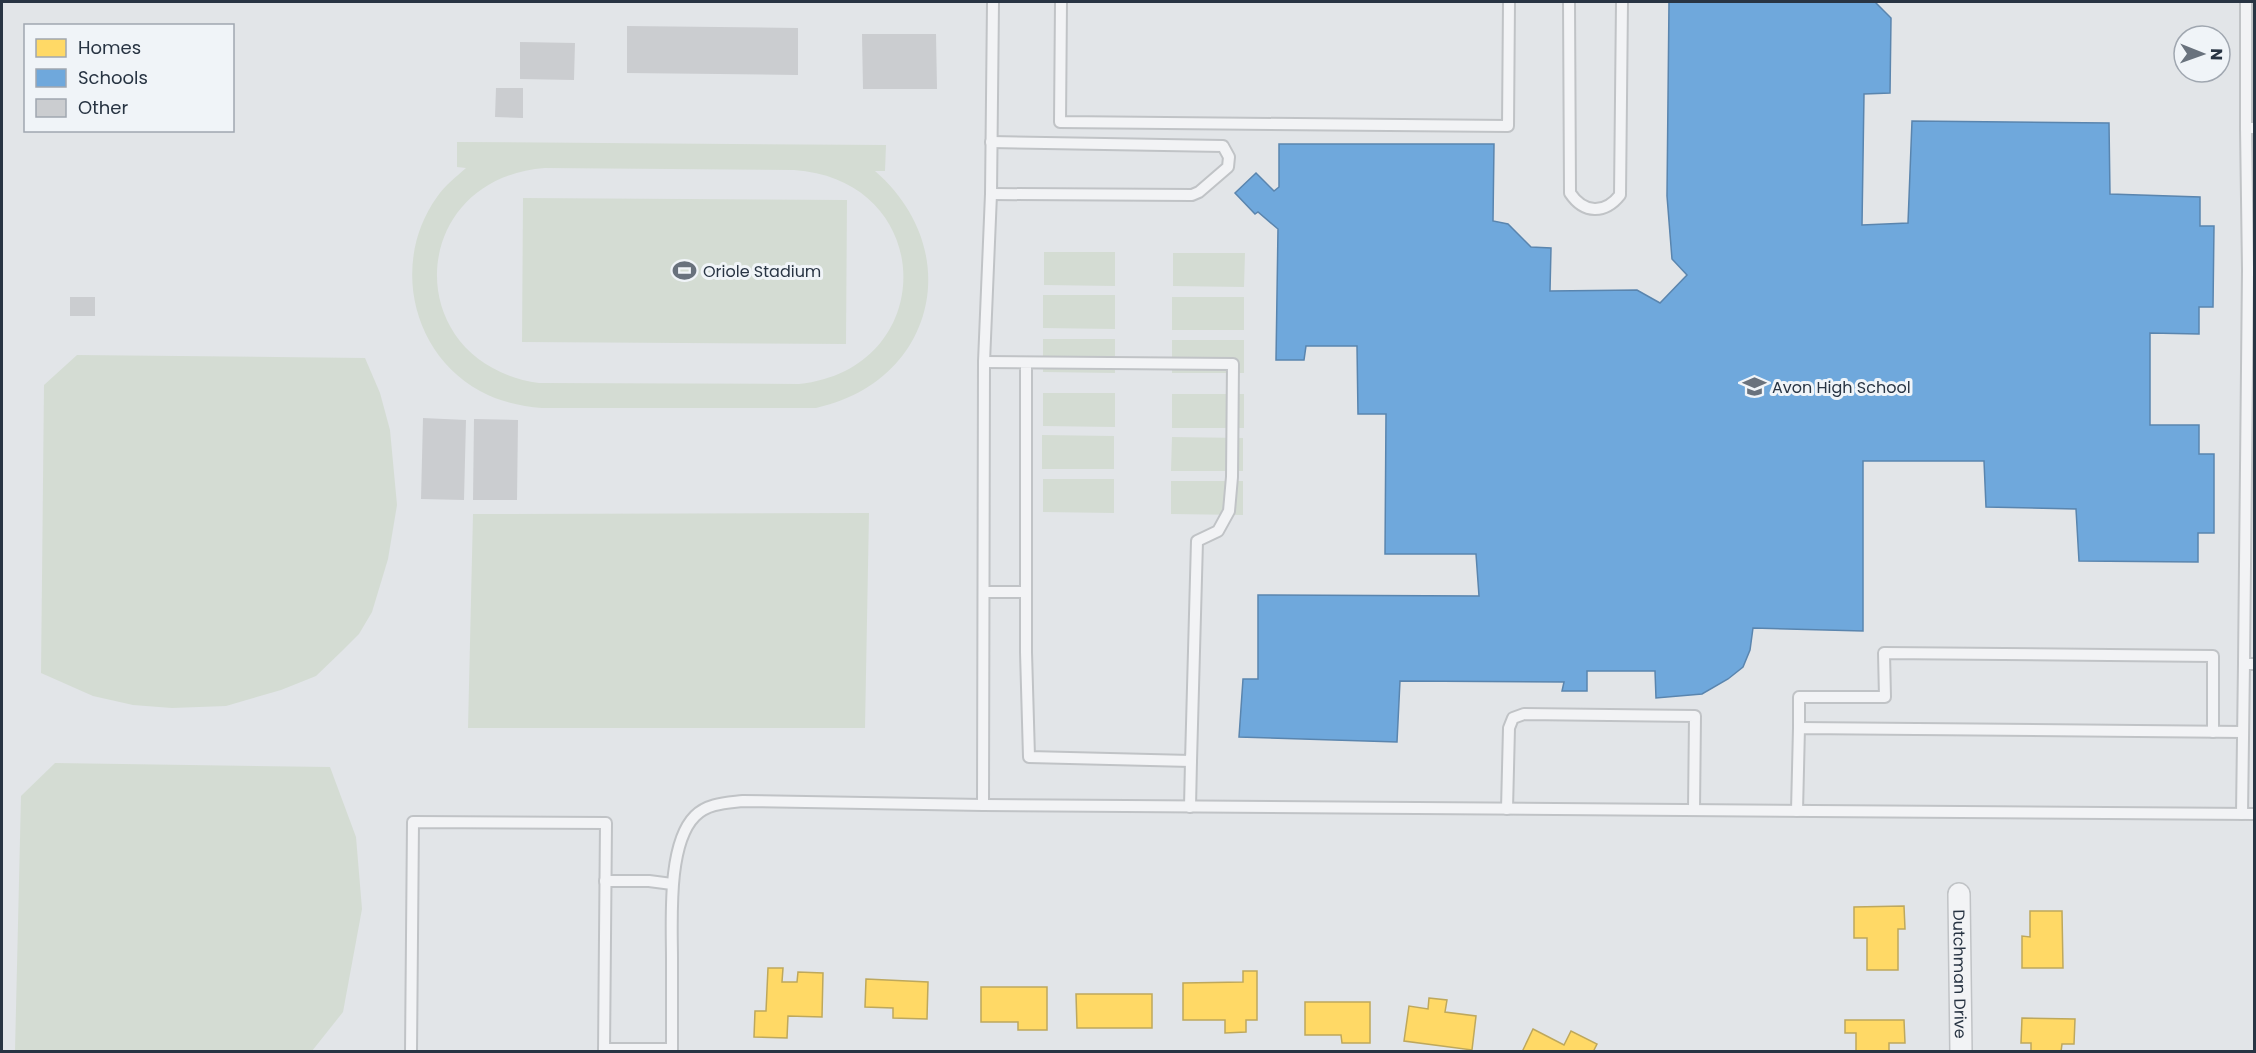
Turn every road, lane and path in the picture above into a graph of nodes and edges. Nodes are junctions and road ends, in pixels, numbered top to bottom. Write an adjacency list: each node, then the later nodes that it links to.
1 (993, 2): 8 (lane)
2 (1061, 2): 3 (lane)
3 (1509, 2)
4 (1569, 2): 5 (lane)
5 (1622, 2)
6 (2246, 2): 7 (lane)
7 (2250, 128): 10 (lane)
8 (992, 142): 9 (lane); 9 (lane)
9 (991, 194): 11 (lane)
10 (2252, 270): 15 (lane)
11 (984, 362): 12 (lane); 13 (lane)
12 (1026, 363): 14 (lane); 19 (lane)
13 (985, 592): 14 (lane); 20 (lane)
14 (1025, 592): 19 (lane)
15 (2249, 664): 18 (lane)
16 (1799, 728): 17 (lane); 17 (lane); 24 (lane)
17 (2213, 732): 18 (lane)
18 (2243, 732): 25 (lane)
19 (1191, 761): 21 (lane)
20 (982, 805): 21 (lane); 28 (lane)
21 (1190, 807): 22 (lane)
22 (1507, 809): 23 (lane); 23 (lane)
23 (1695, 810): 24 (lane)
24 (1797, 811): 25 (lane)
25 (2242, 814): 26 (lane)
26 (2254, 814)
27 (606, 881): 28 (lane); 30 (lane); 32 (lane)
28 (672, 884): 31 (lane)
29 (1959, 894): 33 (street, Dutchman Drive)
30 (604, 1050): 31 (lane)
31 (672, 1050)
32 (411, 1052)
33 (1961, 1052)

